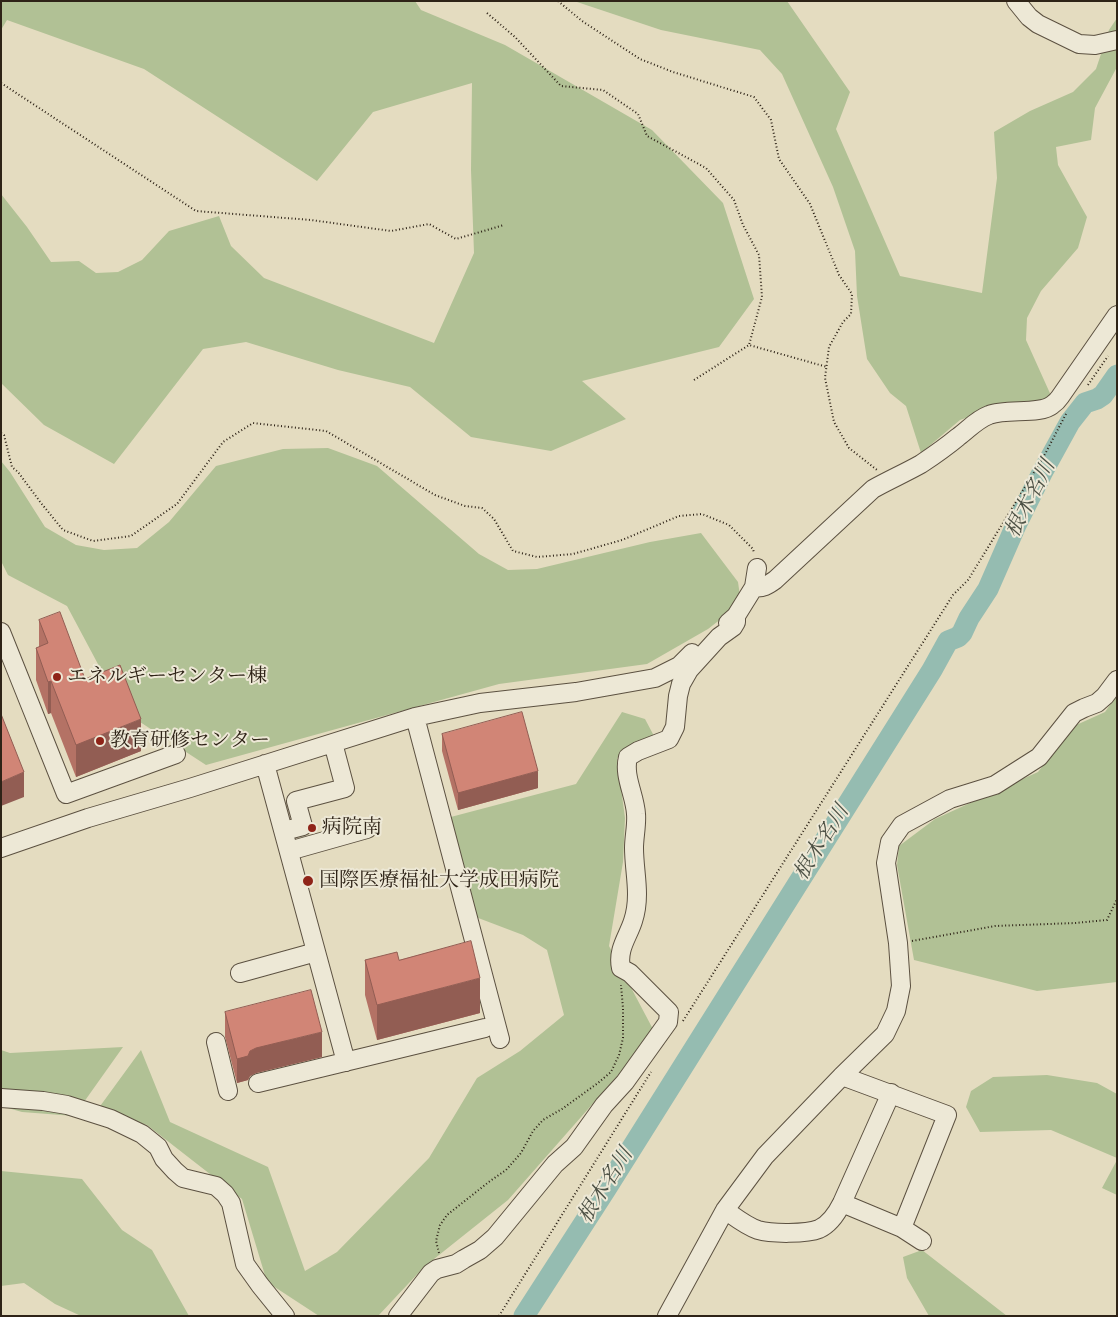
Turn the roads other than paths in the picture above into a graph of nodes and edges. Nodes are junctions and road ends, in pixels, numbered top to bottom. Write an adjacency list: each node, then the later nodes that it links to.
1 (1016, 1): 2 (street)
2 (1117, 40)
3 (1117, 315): 5 (street)
4 (757, 568): 5 (street)
5 (754, 587): 6 (street)
6 (736, 616): 9 (street); 33 (street)
7 (1, 632): 11 (street)
8 (1117, 680): 23 (street)
9 (415, 716): 10 (street); 20 (street)
10 (333, 743): 12 (street); 14 (street)
11 (176, 754)
12 (266, 764): 14 (street); 15 (street)
13 (367, 830): 16 (street)
14 (284, 831): 16 (street)
15 (1, 848)
16 (289, 851): 17 (street)
17 (316, 952): 18 (street); 22 (street)
18 (240, 973)
19 (485, 1028): 22 (street)
20 (500, 1039)
21 (216, 1042): 25 (street)
22 (346, 1062): 24 (street)
23 (842, 1076): 26 (street); 29 (street)
24 (258, 1083)
25 (228, 1091)
26 (891, 1093): 28 (street); 30 (street)
27 (1, 1098): 32 (street)
28 (842, 1203): 29 (street); 30 (street)
29 (725, 1210): 34 (street)
30 (902, 1228): 31 (street)
31 (922, 1241)
32 (285, 1316)
33 (398, 1316)
34 (667, 1316)

